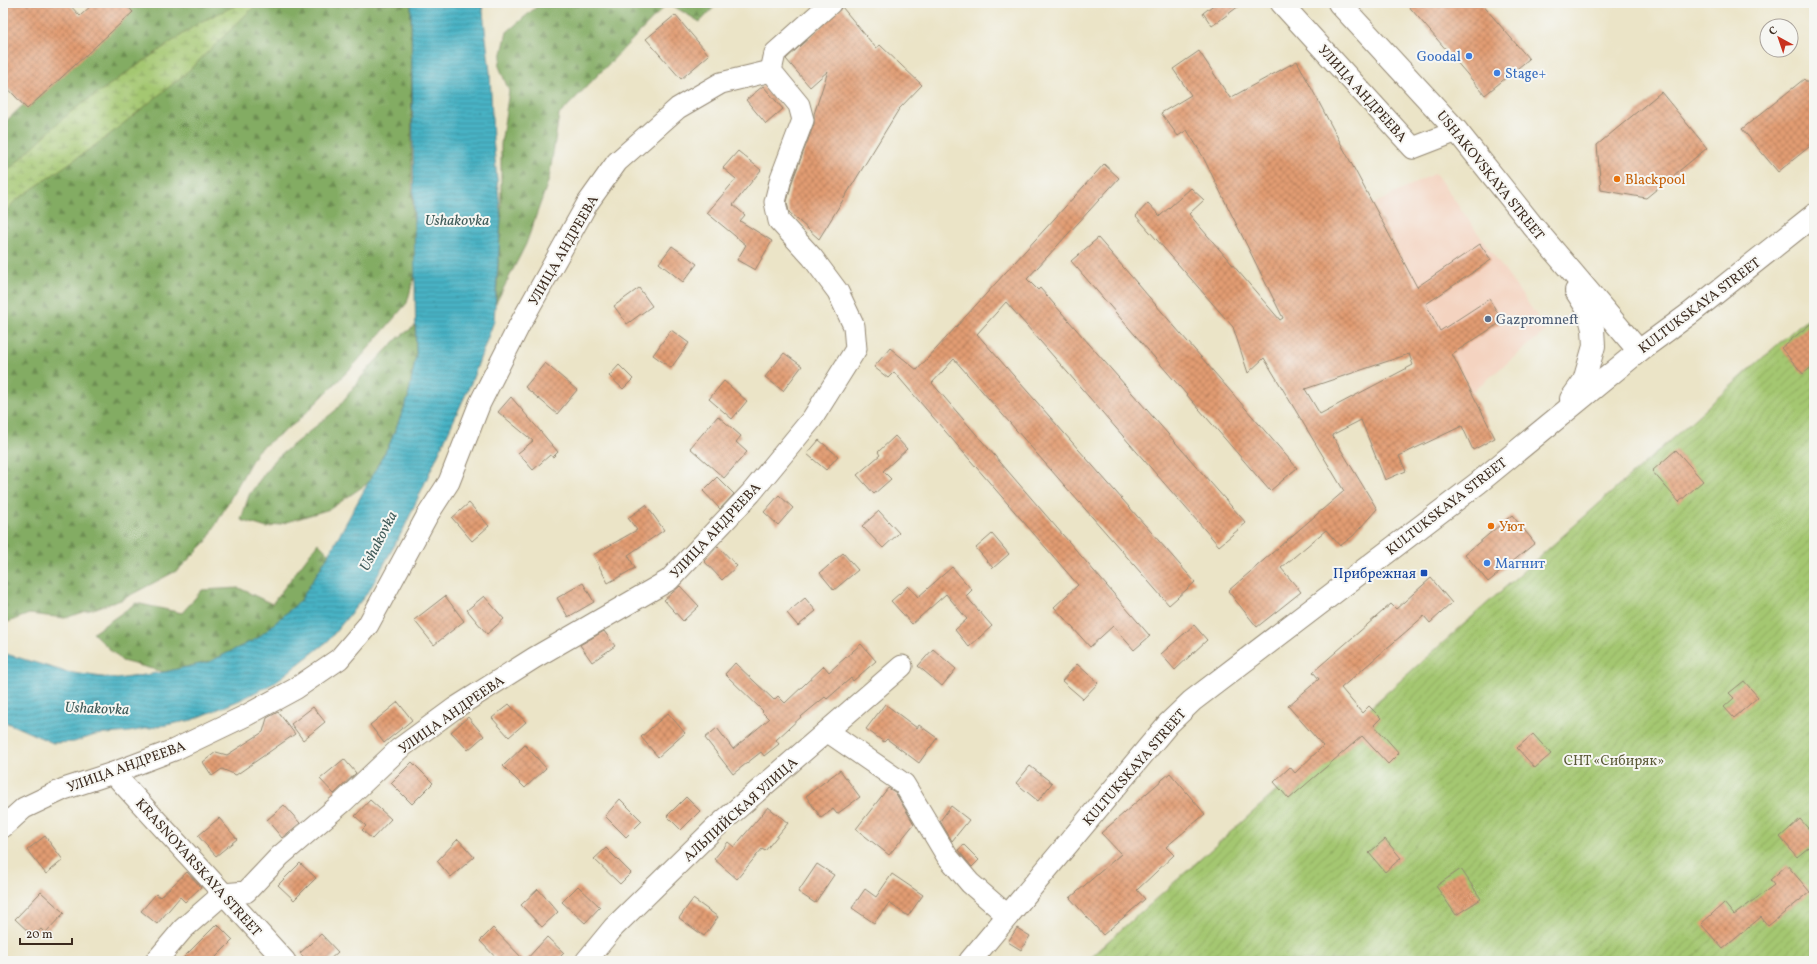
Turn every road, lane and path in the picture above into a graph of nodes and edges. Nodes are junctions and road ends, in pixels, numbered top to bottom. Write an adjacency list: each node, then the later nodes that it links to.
1 (831, 3): 4 (street)
2 (1281, 3): 5 (street, УЛИЦА АНДРЕЕВА)
3 (1339, 3): 5 (main road, USHAKOVSKAYA STREET)
4 (771, 71): 12 (street, УЛИЦА АНДРЕЕВА); 14 (street, УЛИЦА АНДРЕЕВА)
5 (1457, 131): 7 (main road, USHAKOVSKAYA STREET)
6 (1814, 216): 8 (main road, KULTUKSKAYA STREET)
7 (1532, 225): 8 (main road, USHAKOVSKAYA STREET); 9 (main road)
8 (1639, 351): 9 (main road, KULTUKSKAYA STREET)
9 (1555, 420): 15 (main road, KULTUKSKAYA STREET)
10 (902, 666): 11 (street, АЛЬПИЙСКАЯ УЛИЦА)
11 (827, 731): 15 (street); 18 (street, АЛЬПИЙСКАЯ УЛИЦА)
12 (113, 773): 13 (street, УЛИЦА АНДРЕЕВА); 14 (street, KRASNOYARSKAYA STREET)
13 (3, 827)
14 (223, 894): 16 (street); 17 (street, KRASNOYARSKAYA STREET)
15 (1008, 916): 19 (main road, KULTUKSKAYA STREET)
16 (156, 961)
17 (285, 961)
18 (586, 961)
19 (970, 961)

